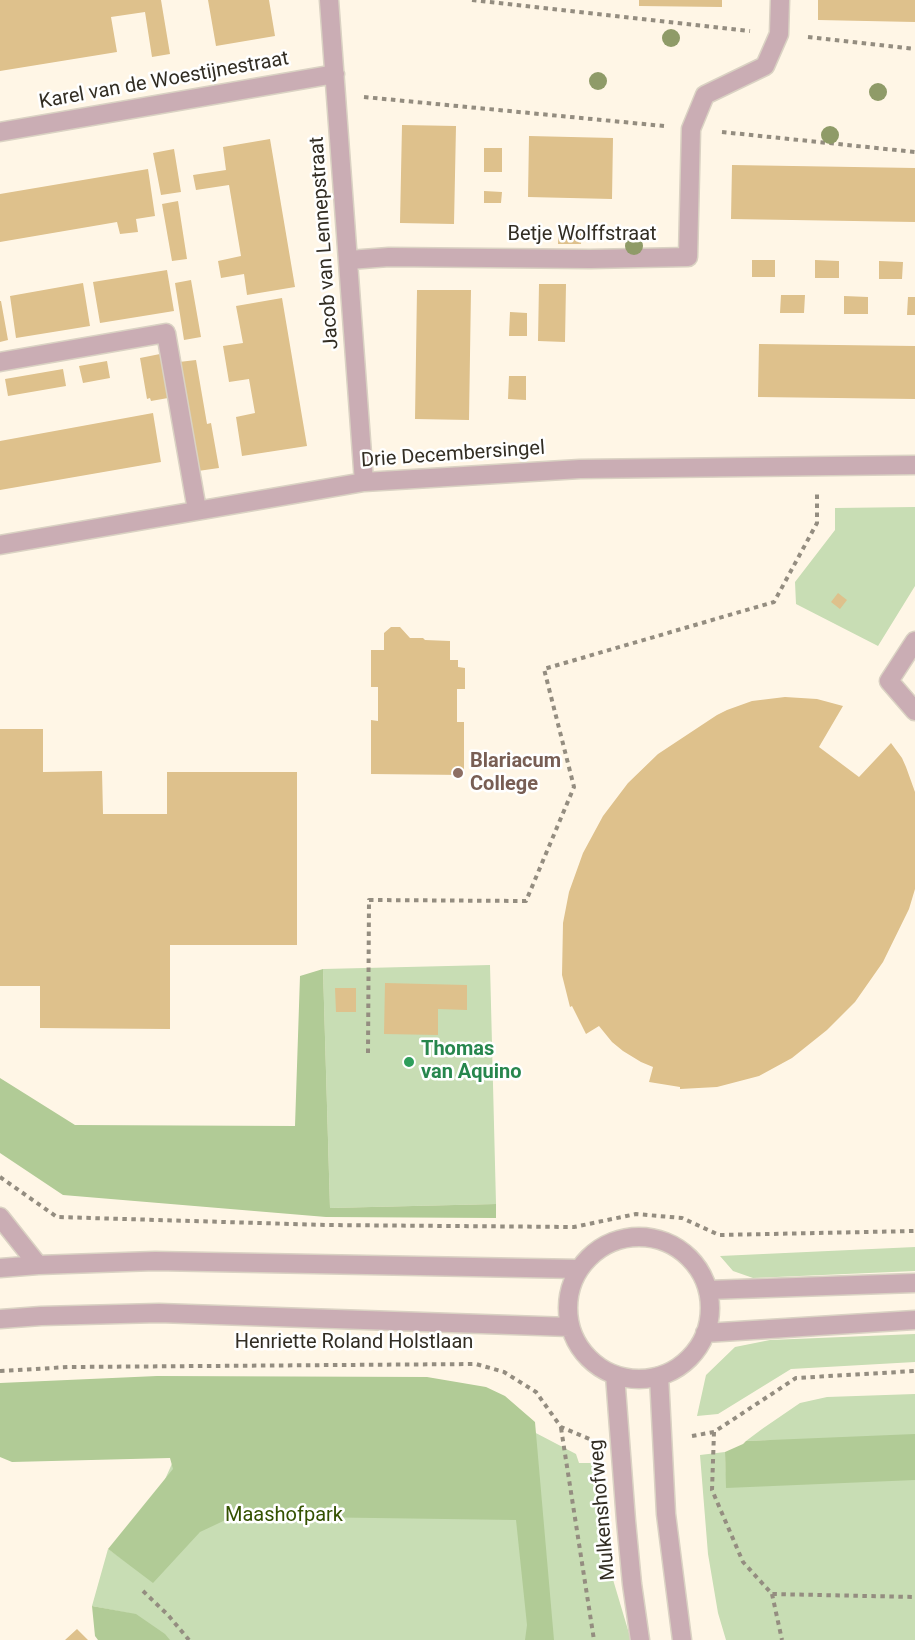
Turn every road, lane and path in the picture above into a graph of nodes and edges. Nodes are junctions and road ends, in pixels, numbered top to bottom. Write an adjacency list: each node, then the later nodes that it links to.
1 (329, 0): 6 (street, Jacob van Lennepstraat)
2 (472, 0): 4 (path)
3 (780, 0): 4 (street)
4 (779, 34): 5 (path); 8 (street, Betje Wolffstraat)
5 (915, 49)
6 (335, 74): 7 (street, Jacob van Lennepstraat); 9 (street, Karel van de Woestijnestraat)
7 (336, 94): 8 (path); 11 (street, Jacob van Lennepstraat)
8 (691, 129): 10 (path); 11 (street, Betje Wolffstraat)
9 (0, 132)
10 (915, 152)
11 (349, 260): 15 (street, Jacob van Lennepstraat)
12 (0, 362): 16 (street)
13 (915, 465): 14 (street, Drie Decembersingel)
14 (817, 466): 15 (street, Drie Decembersingel); 20 (path)
15 (364, 482): 16 (street, Drie Decembersingel)
16 (197, 510): 17 (street, Drie Decembersingel)
17 (0, 545)
18 (915, 641): 19 (street)
19 (915, 711)
20 (368, 1053)
21 (0, 1177): 23 (path)
22 (0, 1217): 24 (street)
23 (915, 1231)
24 (38, 1265): 25 (street); 26 (street)
25 (0, 1268)
26 (579, 1269): 28 (street); 31 (street)
27 (915, 1282): 28 (street)
28 (708, 1290): 32 (street)
29 (0, 1319): 31 (street, Henriette Roland Holstlaan)
30 (915, 1320): 32 (street)
31 (570, 1327): 35 (street)
32 (705, 1333): 36 (street)
33 (0, 1371): 37 (path, Henriette Roland Holstlaan)
34 (915, 1371): 38 (path)
35 (615, 1375): 36 (street); 40 (street, Mulkenshofweg)
36 (659, 1376): 39 (street)
37 (561, 1427): 40 (path, Henriette Roland Holstlaan); 45 (path)
38 (714, 1432): 39 (path); 42 (path)
39 (663, 1442): 47 (street)
40 (620, 1444): 46 (street, Mulkenshofweg)
41 (143, 1591): 44 (path)
42 (772, 1594): 43 (path); 48 (path)
43 (915, 1597)
44 (189, 1640)
45 (594, 1640)
46 (640, 1640)
47 (681, 1640)
48 (782, 1640)

